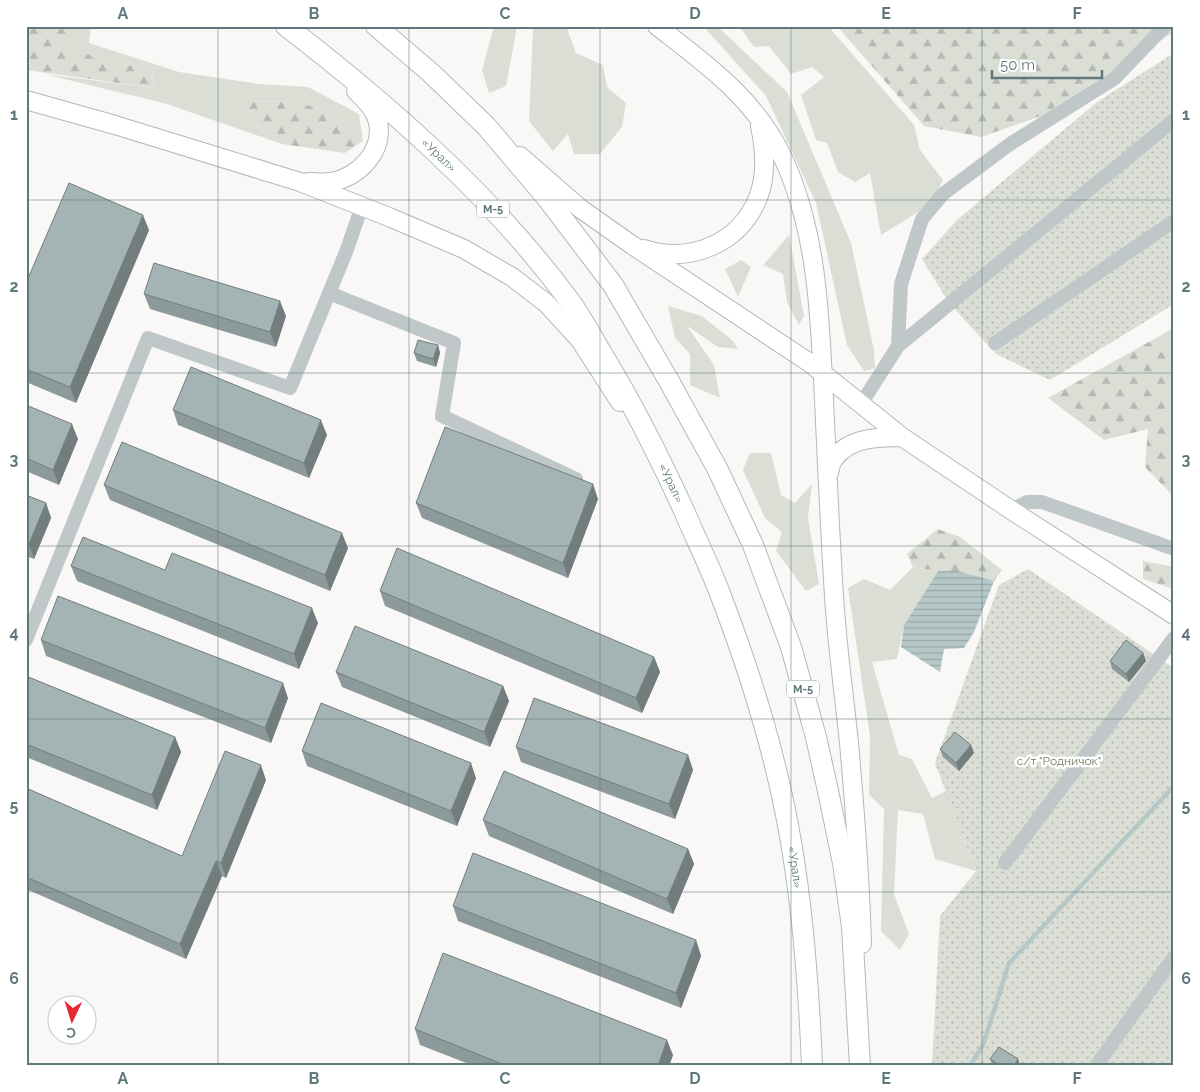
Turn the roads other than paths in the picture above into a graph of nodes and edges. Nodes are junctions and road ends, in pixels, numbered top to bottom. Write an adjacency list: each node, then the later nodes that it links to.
1 (286, 26): 5 (highway, «Урал» / М-5)
2 (376, 26): 9 (highway, М-5)
3 (657, 26): 7 (main road)
4 (1165, 26): 16 (lane)
5 (324, 55): 10 (main road); 19 (highway, «Урал» / М-5)
6 (26, 100): 10 (main road)
7 (751, 107): 13 (main road); 17 (main road)
8 (1174, 120): 16 (lane)
9 (486, 126): 13 (main road); 30 (highway, М-5)
10 (300, 182): 11 (main road)
11 (362, 206): 14 (lane); 19 (main road)
12 (1174, 221): 15 (lane)
13 (632, 245): 17 (main road)
14 (329, 293): 22 (lane); 27 (lane)
15 (995, 343)
16 (898, 346): 18 (lane)
17 (823, 374): 18 (main road); 21 (main road)
18 (861, 404): 20 (main road)
19 (649, 436): 31 (highway, «Урал» / М-5)
20 (902, 437): 21 (main road); 23 (main road)
21 (828, 476): 30 (main road)
22 (579, 480)
23 (1011, 510): 24 (lane); 25 (main road)
24 (1174, 549)
25 (1174, 615)
26 (1174, 638): 28 (lane)
27 (26, 640)
28 (1005, 863)
29 (1174, 957): 33 (lane)
30 (858, 1021): 32 (highway, М-5)
31 (812, 1066)
32 (860, 1066)
33 (1096, 1066)

